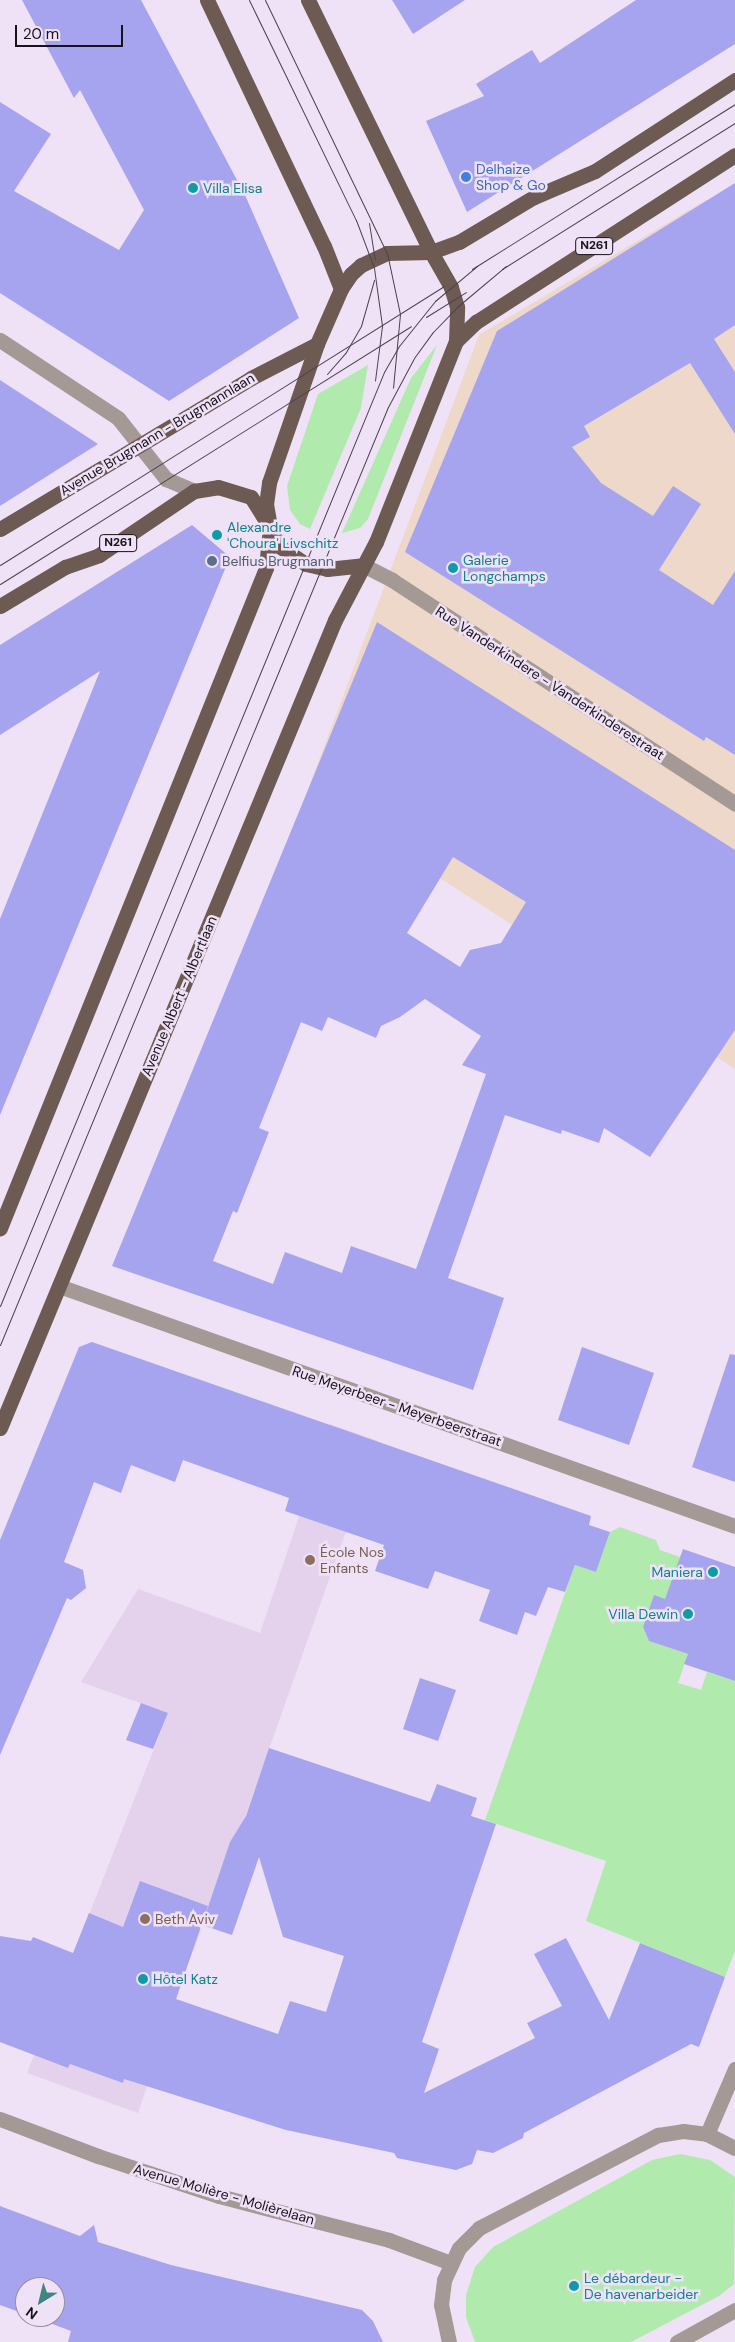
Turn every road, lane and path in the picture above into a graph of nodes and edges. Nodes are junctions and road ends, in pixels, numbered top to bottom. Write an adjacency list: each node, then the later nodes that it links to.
1 (208, 0): 6 (main road)
2 (308, 0): 5 (main road)
3 (735, 80): 5 (main road)
4 (735, 155): 8 (main road, N261)
5 (432, 252): 6 (main road); 8 (main road)
6 (341, 290): 9 (main road)
7 (0, 340): 10 (street)
8 (456, 341): 14 (main road, Avenue Albert - Albertlaan)
9 (316, 344): 10 (main road, Avenue Brugmann - Brugmannlaan); 12 (main road)
10 (141, 444): 11 (street); 13 (main road, Avenue Brugmann - Brugmannlaan)
11 (194, 491): 12 (main road); 15 (main road, N261)
12 (270, 526): 14 (main road); 17 (main road)
13 (0, 530)
14 (363, 565): 16 (street, Rue Vanderkindere - Vanderkinderestraat); 18 (main road, Avenue Albert - Albertlaan)
15 (0, 606)
16 (735, 804)
17 (0, 1228)
18 (59, 1286): 19 (main road, Avenue Albert - Albertlaan); 20 (street, Rue Meyerbeer - Meyerbeerstraat)
19 (0, 1428)
20 (735, 1526)
21 (735, 2069): 23 (street)
22 (0, 2119): 25 (street, Avenue Molière - Molièrelaan)
23 (707, 2134): 24 (street); 25 (street)
24 (735, 2148)
25 (451, 2264): 27 (street)
26 (735, 2310): 28 (street)
27 (449, 2342)
28 (677, 2342)

